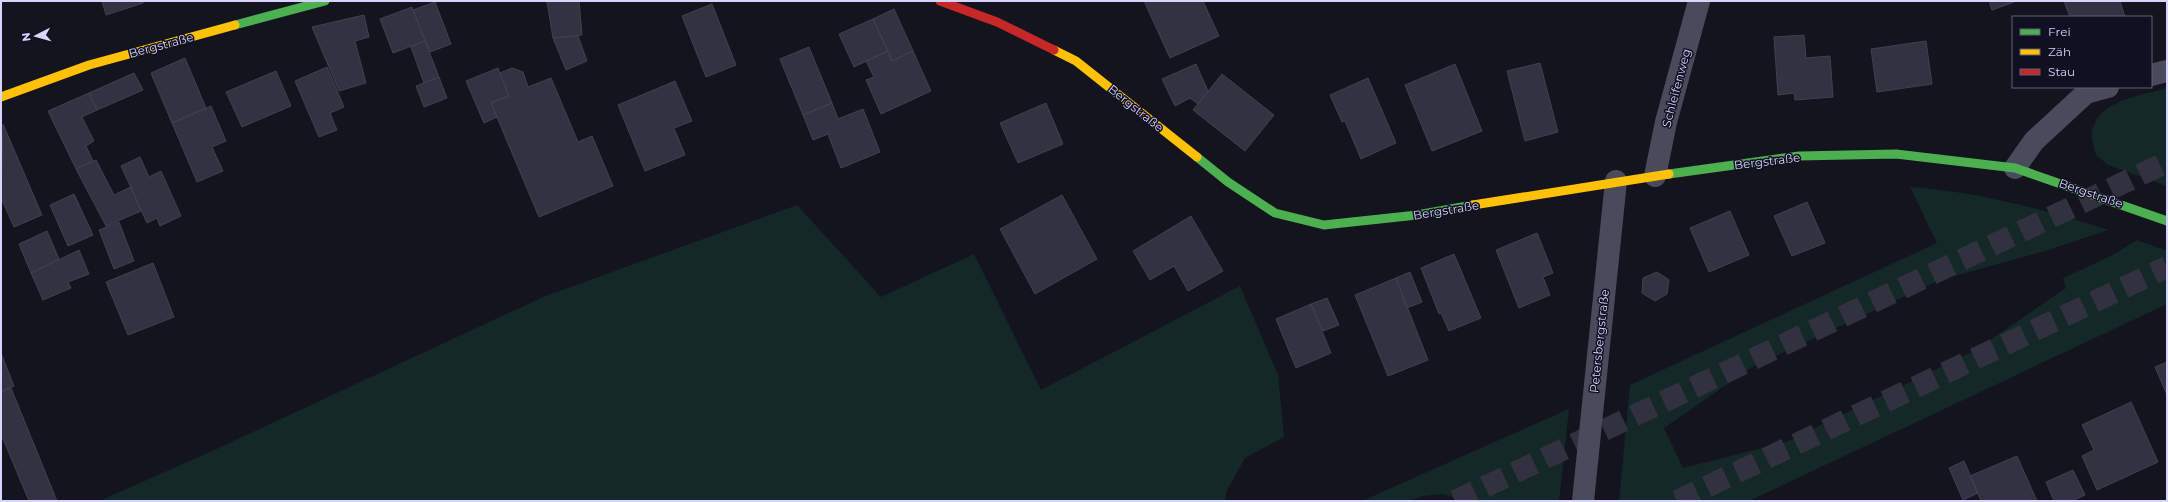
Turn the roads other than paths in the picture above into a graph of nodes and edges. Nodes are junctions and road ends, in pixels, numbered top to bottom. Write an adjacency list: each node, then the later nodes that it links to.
1 (325, 1): 7 (street, Bergstraße)
2 (940, 1): 10 (street, Bergstraße)
3 (1699, 1): 9 (street, Schleifenweg)
4 (2167, 71): 5 (street)
5 (2152, 75)
6 (2104, 88): 8 (street)
7 (1, 97)
8 (2015, 168): 9 (street, Bergstraße); 11 (street, Bergstraße)
9 (1655, 176): 10 (street, Bergstraße)
10 (1616, 181): 12 (street, Petersbergstraße)
11 (2167, 221)
12 (1583, 501)

